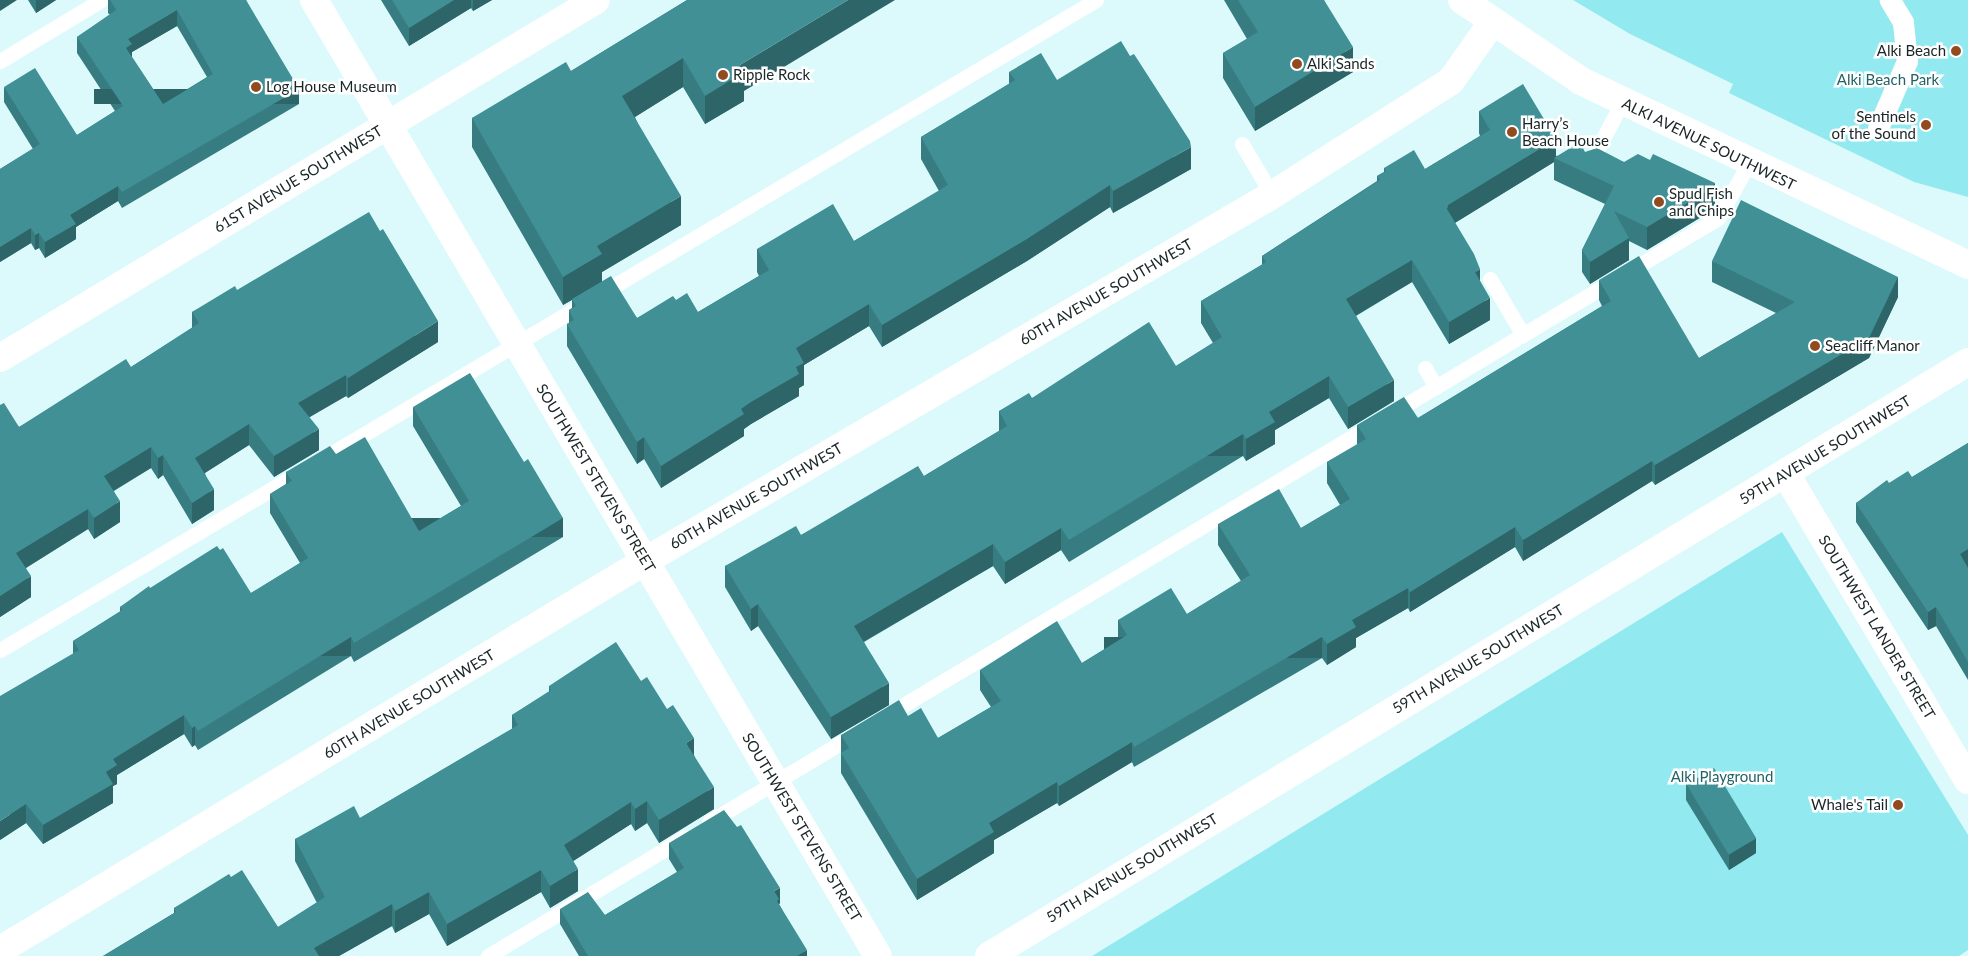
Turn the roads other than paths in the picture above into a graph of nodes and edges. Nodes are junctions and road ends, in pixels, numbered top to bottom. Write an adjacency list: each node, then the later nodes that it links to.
1 (101, 0): 8 (lane)
2 (314, 0): 10 (street, SOUTHWEST STEVENS STREET)
3 (596, 0): 10 (street, 61ST AVENUE SOUTHWEST)
4 (1096, 0): 19 (lane)
5 (1462, 0): 7 (street, ALKI AVENUE SOUTHWEST)
6 (1890, 0): 11 (street)
7 (1493, 21): 9 (street, ALKI AVENUE SOUTHWEST); 15 (street, 60TH AVENUE SOUTHWEST)
8 (0, 60)
9 (1622, 102): 13 (street, ALKI AVENUE SOUTHWEST); 14 (lane)
10 (388, 126): 19 (street, SOUTHWEST STEVENS STREET); 20 (street, 61ST AVENUE SOUTHWEST)
11 (1878, 128)
12 (1242, 144): 15 (lane)
13 (1749, 163): 16 (street, ALKI AVENUE SOUTHWEST); 18 (lane)
14 (1589, 166)
15 (1272, 195): 25 (street, 60TH AVENUE SOUTHWEST)
16 (1968, 265)
17 (1490, 279): 18 (lane)
18 (1523, 335): 23 (lane)
19 (517, 344): 25 (street, SOUTHWEST STEVENS STREET); 26 (lane)
20 (0, 358)
21 (1968, 362): 24 (street, 59TH AVENUE SOUTHWEST)
22 (1425, 368): 23 (lane)
23 (1436, 387): 28 (lane)
24 (1786, 474): 27 (street, SOUTHWEST LANDER STREET); 32 (street, 59TH AVENUE SOUTHWEST)
25 (645, 561): 28 (street, SOUTHWEST STEVENS STREET); 29 (street, 60TH AVENUE SOUTHWEST)
26 (0, 650)
27 (1968, 780)
28 (775, 782): 30 (lane); 31 (street, SOUTHWEST STEVENS STREET)
29 (0, 950)
30 (488, 956)
31 (878, 956)
32 (988, 956)

